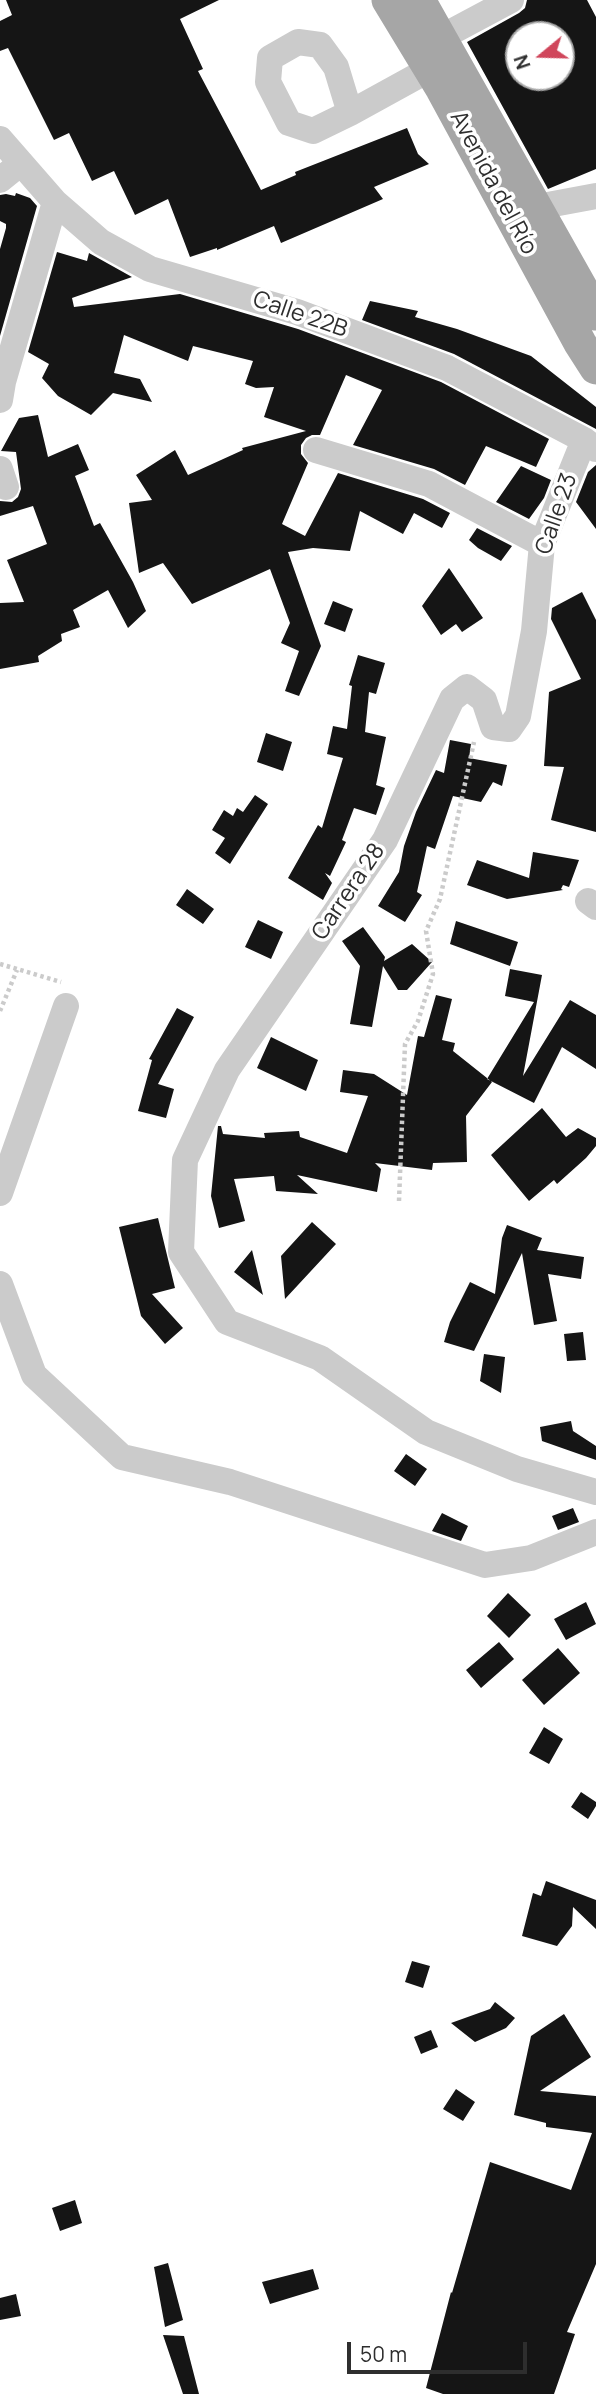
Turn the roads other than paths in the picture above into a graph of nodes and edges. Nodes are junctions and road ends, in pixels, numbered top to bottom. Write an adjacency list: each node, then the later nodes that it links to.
1 (388, 0): 4 (main road, Avenida del Río)
2 (419, 0): 4 (main road, Avenida del Río)
3 (511, 0): 4 (street)
4 (435, 53): 5 (street); 11 (main road, Avenida del Río); 13 (main road, Avenida del Río)
5 (350, 113)
6 (0, 139): 7 (street, Calle 22B)
7 (21, 163): 8 (street); 10 (street, Calle 22B)
8 (0, 180)
9 (596, 196): 11 (street)
10 (55, 202): 14 (street); 15 (street, Calle 22B)
11 (537, 207): 12 (main road, Avenida del Río)
12 (596, 314)
13 (591, 348)
14 (0, 400)
15 (590, 444): 17 (street, Calle 23)
16 (316, 450): 17 (street)
17 (542, 544): 18 (street, Calle 23)
18 (484, 700): 22 (street, Carrera 28)
19 (66, 1006): 20 (street)
20 (0, 1193)
21 (0, 1284): 23 (street)
22 (596, 1492)
23 (596, 1532)

